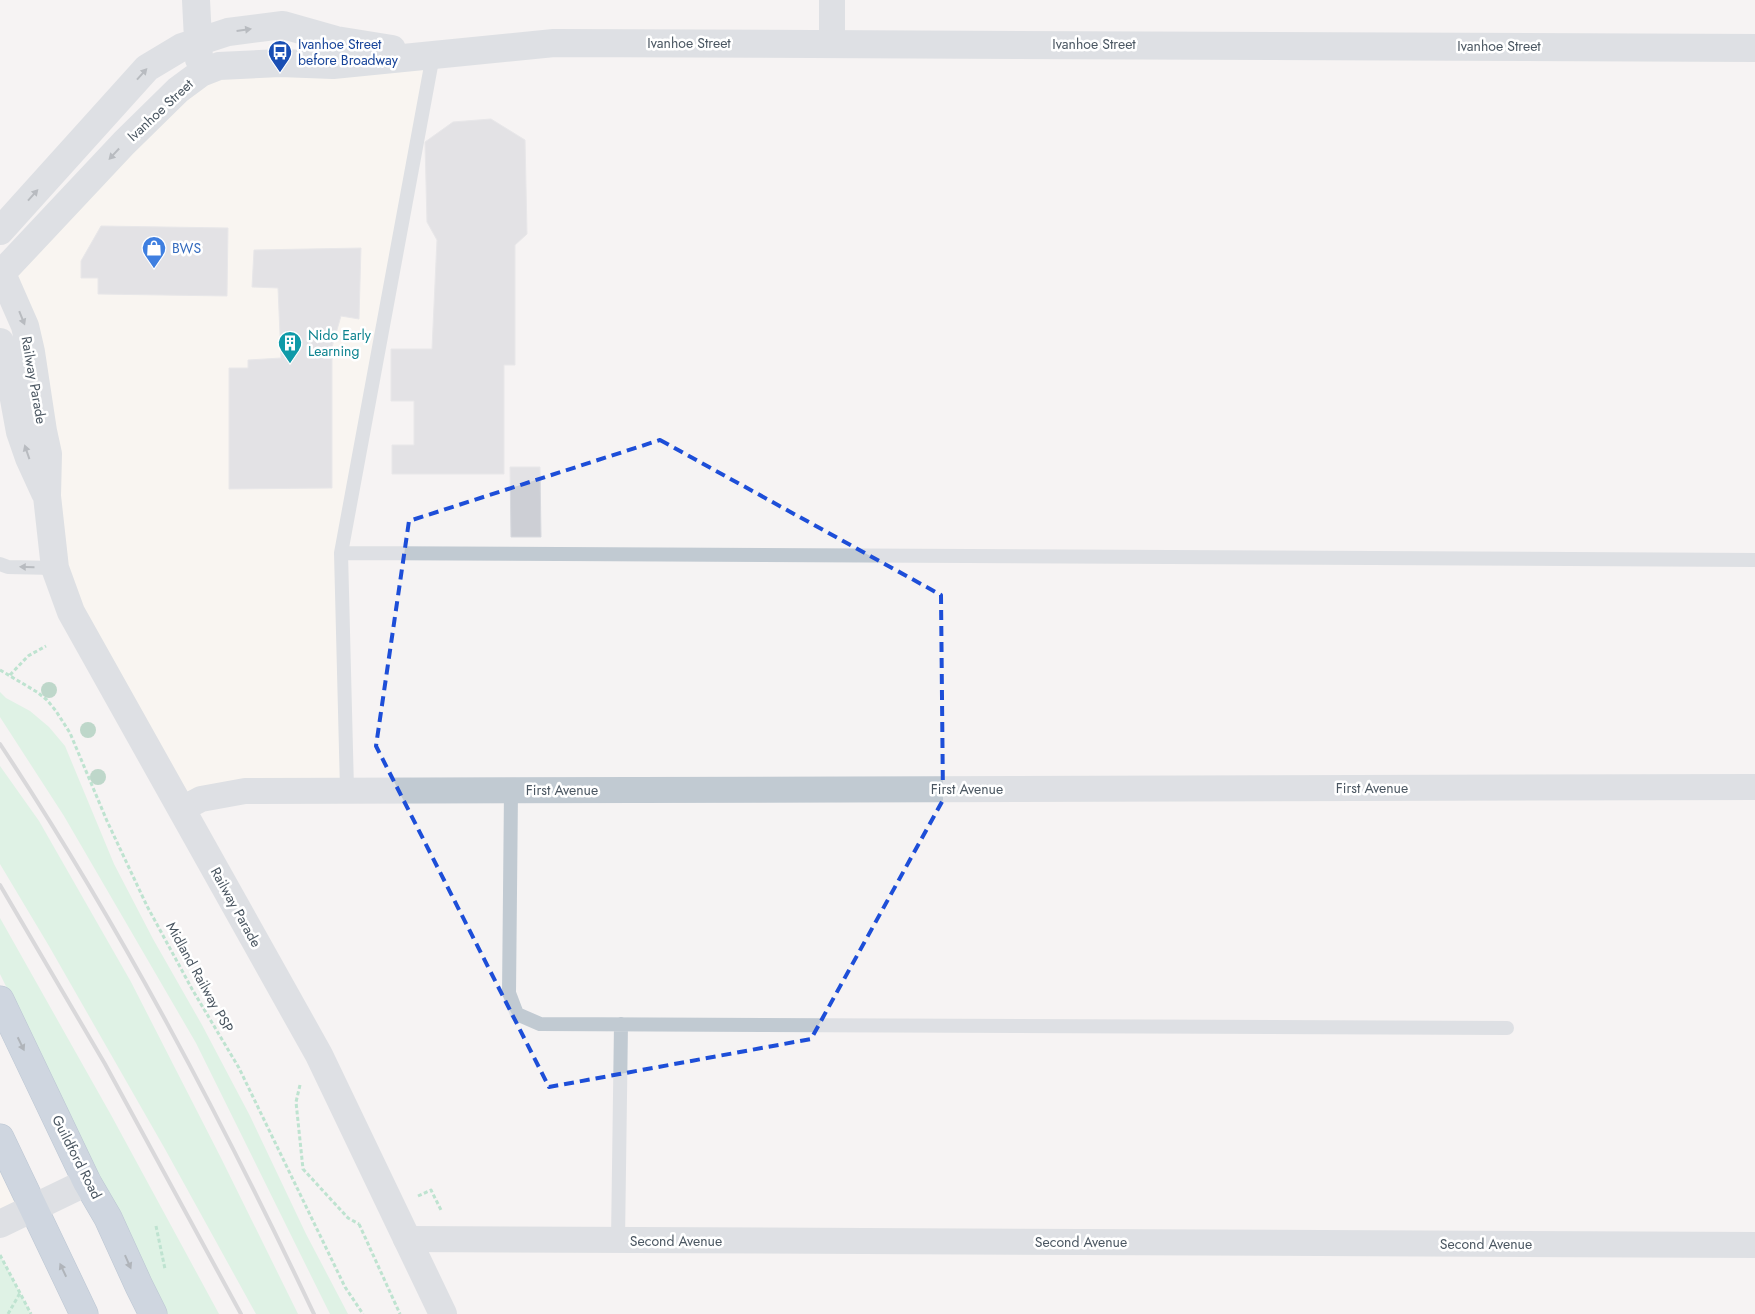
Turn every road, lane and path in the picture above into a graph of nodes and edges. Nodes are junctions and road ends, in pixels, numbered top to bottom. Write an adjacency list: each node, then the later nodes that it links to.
1 (196, 0): 3 (street)
2 (832, 0): 4 (street)
3 (197, 41): 6 (street, Ivanhoe Street, one-way to 6); 7 (street); 8 (street, Ivanhoe Street, one-way to 3)
4 (832, 43): 5 (street, Ivanhoe Street); 6 (street, Ivanhoe Street)
5 (1755, 48)
6 (433, 55): 7 (street, Ivanhoe Street); 12 (lane)
7 (201, 73): 9 (street, Ivanhoe Street, one-way to 9)
8 (0, 231)
9 (1, 272): 11 (street, Railway Parade, one-way to 11)
10 (0, 342): 11 (street, Railway Parade, one-way to 10)
11 (47, 496): 15 (street, Railway Parade)
12 (342, 553): 13 (lane); 20 (lane)
13 (1755, 560)
14 (0, 564): 15 (lane, one-way to 14)
15 (55, 568): 22 (street, Railway Parade)
16 (46, 646): 18 (path)
17 (0, 670): 18 (path, Midland Railway PSP)
18 (10, 675): 40 (path, Midland Railway PSP)
19 (1755, 787): 21 (street, First Avenue)
20 (347, 790): 21 (street, First Avenue); 22 (street, First Avenue)
21 (511, 790): 24 (lane)
22 (182, 809): 26 (street, Railway Parade)
23 (0, 1000): 28 (highway, Guildford Road, one-way to 28)
24 (621, 1024): 25 (lane); 32 (lane)
25 (1507, 1028)
26 (319, 1056): 31 (street, Railway Parade); 41 (path)
27 (0, 1138): 29 (highway)
28 (88, 1182): 29 (street); 39 (highway, Guildford Road, one-way to 39)
29 (34, 1207): 30 (street); 38 (highway, one-way to 29)
30 (0, 1224)
31 (406, 1239): 32 (street, Second Avenue); 42 (street, Railway Parade)
32 (618, 1240): 33 (street, Second Avenue)
33 (1755, 1245)
34 (0, 1255): 35 (path)
35 (20, 1292): 36 (path); 37 (path)
36 (8, 1314)
37 (31, 1314)
38 (84, 1314)
39 (153, 1314)
40 (362, 1314)
41 (400, 1314)
42 (443, 1314)

